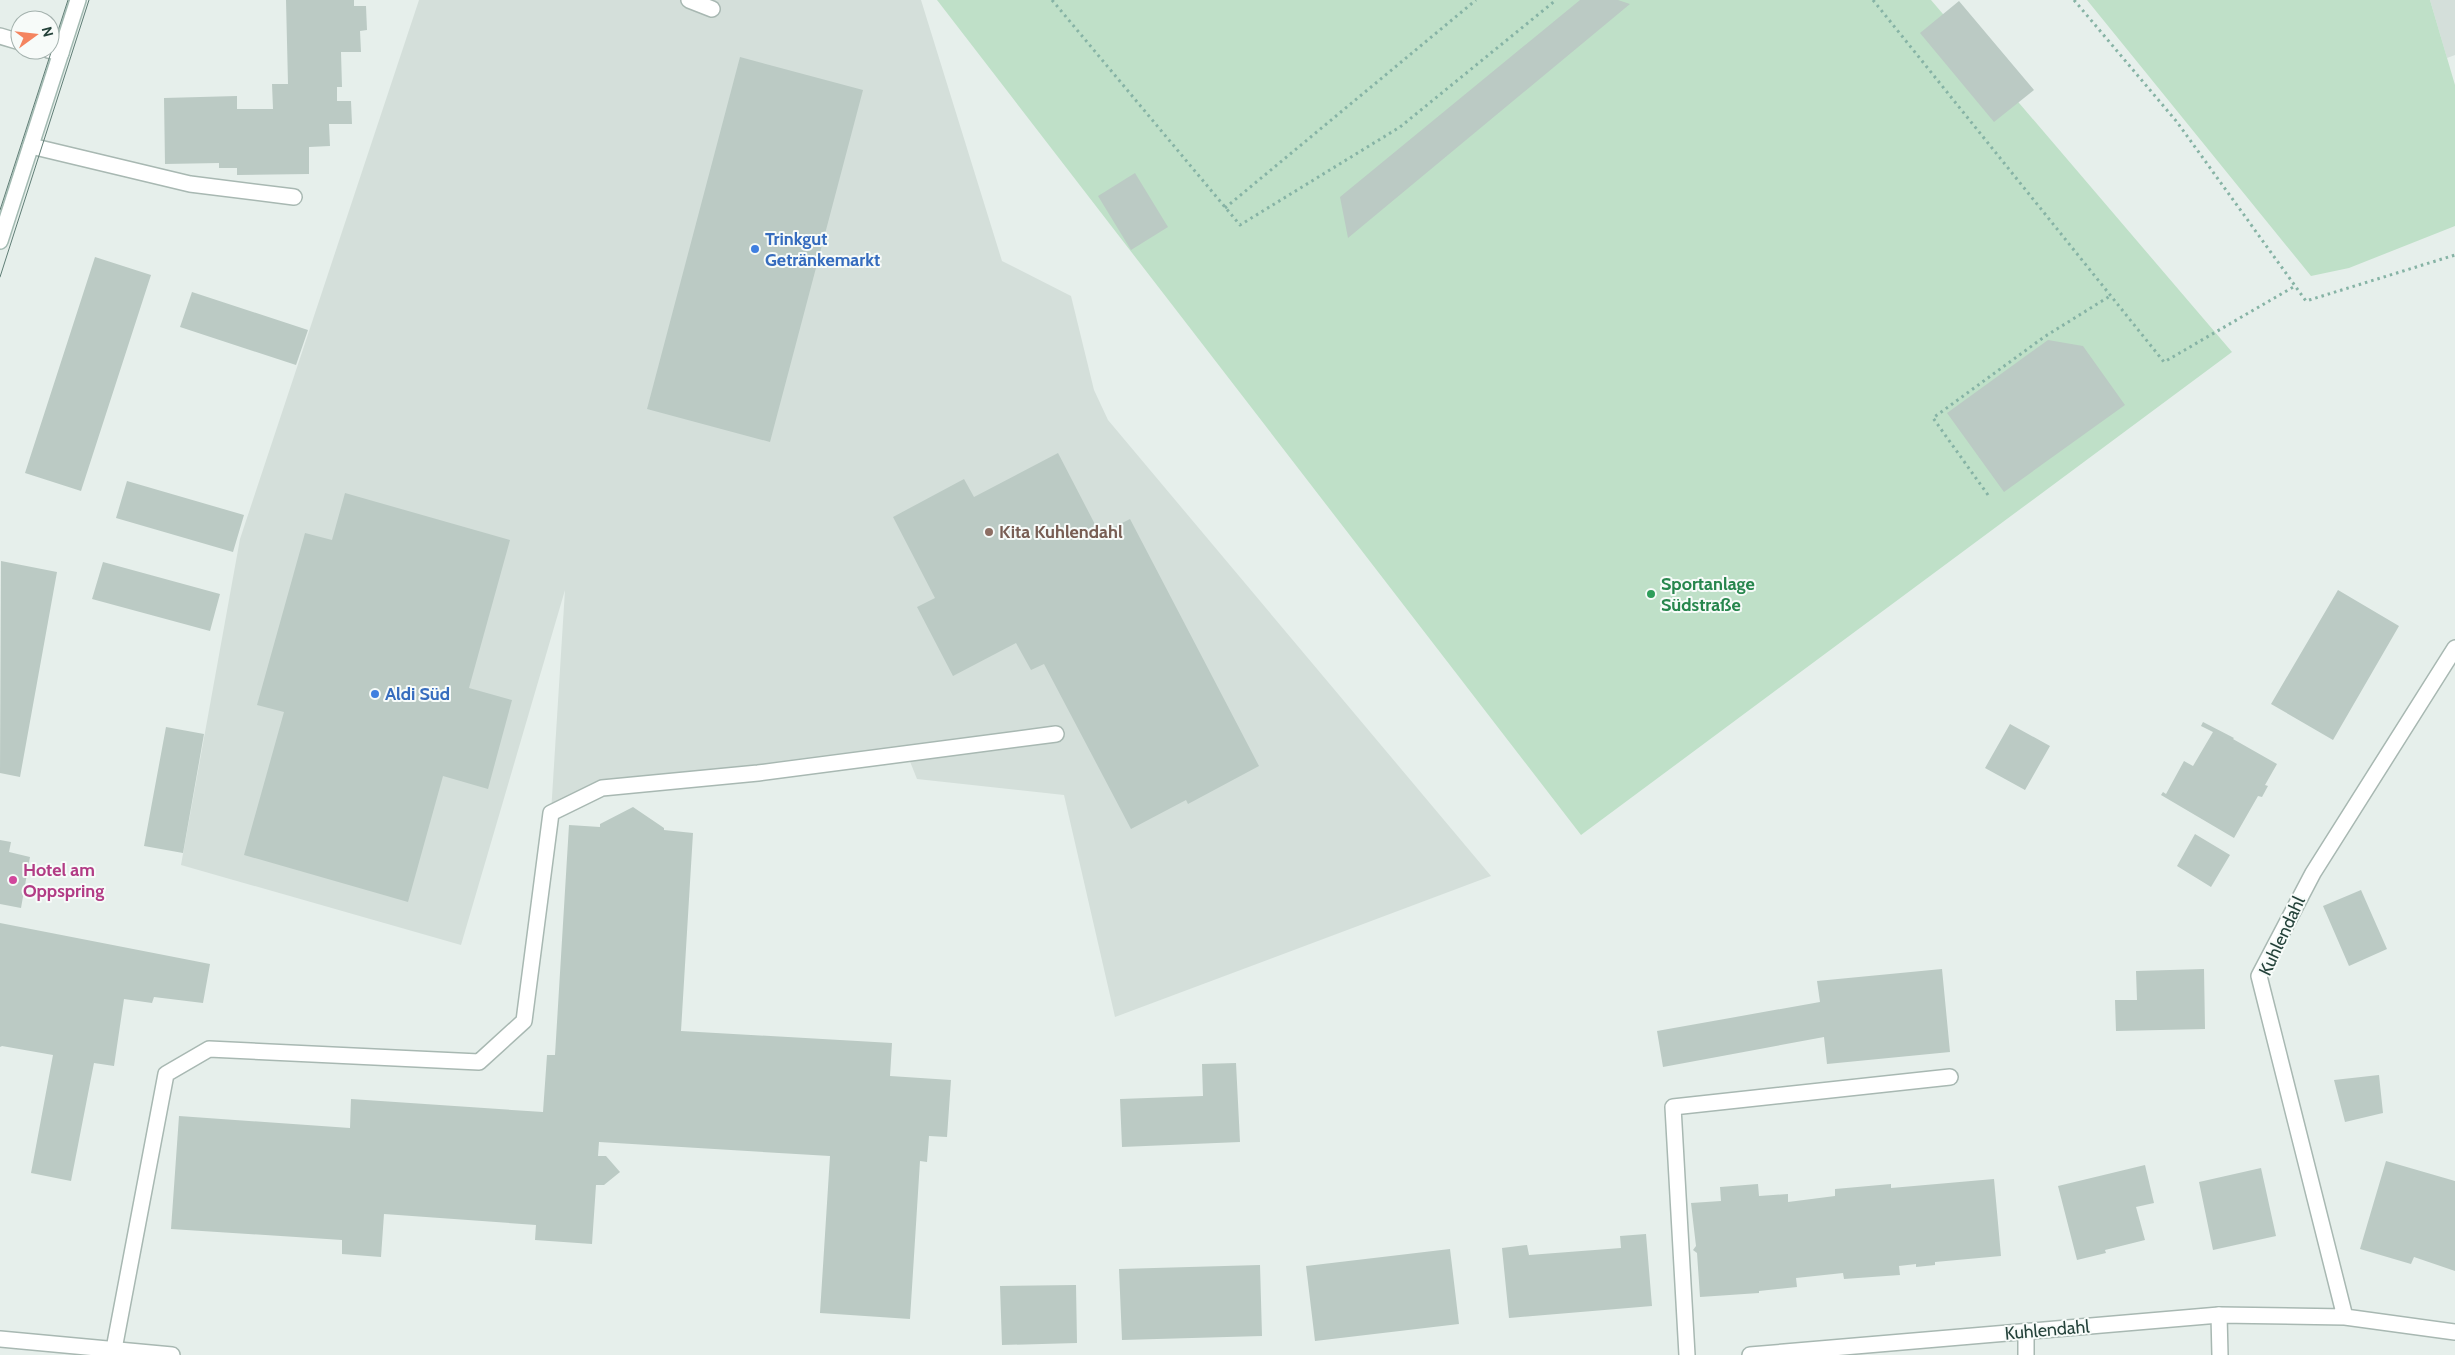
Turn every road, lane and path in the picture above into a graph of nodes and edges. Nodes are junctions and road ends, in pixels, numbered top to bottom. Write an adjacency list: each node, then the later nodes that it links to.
1 (78, 0): 9 (street)
2 (689, 0): 8 (street)
3 (1052, 0): 13 (path)
4 (1476, 0): 13 (path)
5 (1556, 0): 13 (path)
6 (1873, 0): 17 (path)
7 (2074, 0): 16 (path)
8 (712, 8)
9 (60, 39)
10 (52, 60): 11 (street)
11 (31, 146): 12 (street); 14 (street)
12 (294, 197)
13 (1226, 208)
14 (0, 241)
15 (2455, 255): 16 (path)
16 (2296, 286): 17 (path)
17 (2110, 296): 18 (path)
18 (1988, 495)
19 (2455, 648): 23 (street, Kuhlendahl)
20 (1056, 734): 27 (street)
21 (1950, 1076): 29 (street)
22 (2219, 1315): 23 (street, Kuhlendahl); 24 (street, Kuhlendahl); 32 (street)
23 (2345, 1317): 25 (street, Kuhlendahl)
24 (2026, 1331): 30 (street, Kuhlendahl); 31 (street)
25 (2455, 1332)
26 (0, 1339): 27 (street)
27 (114, 1348): 28 (street)
28 (172, 1355)
29 (1686, 1355)
30 (1750, 1355)
31 (2026, 1355)
32 (2220, 1355)

